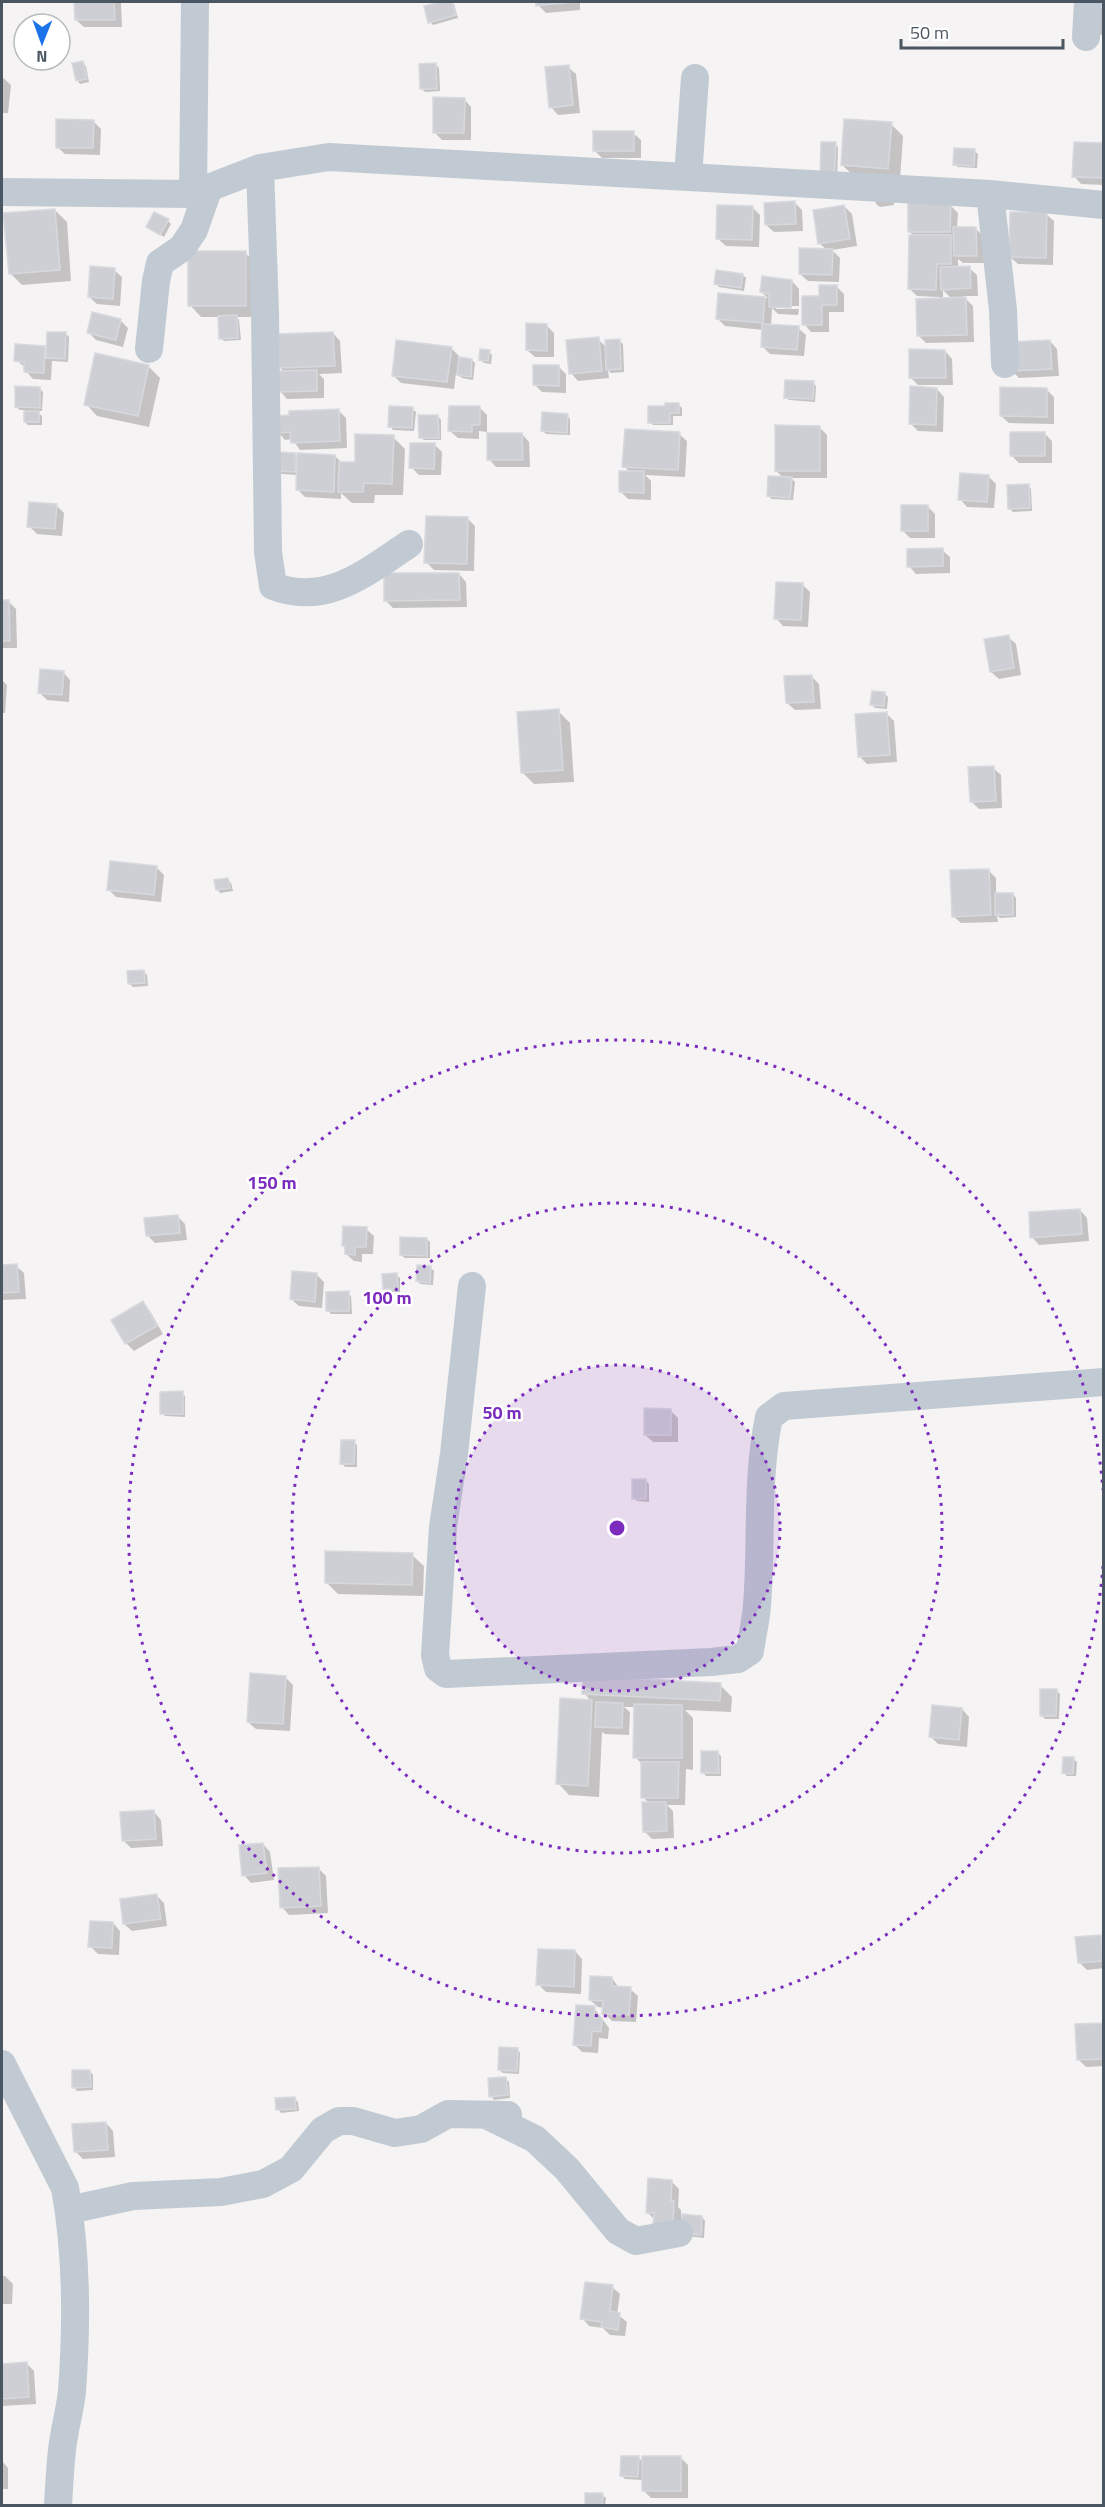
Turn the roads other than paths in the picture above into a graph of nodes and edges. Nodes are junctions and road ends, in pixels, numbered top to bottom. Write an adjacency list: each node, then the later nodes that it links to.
1 (195, 2): 7 (street)
2 (1088, 2): 3 (street)
3 (1086, 37)
4 (695, 78): 6 (street)
5 (260, 168): 6 (street); 7 (street); 13 (street)
6 (688, 177): 9 (street)
7 (201, 191): 8 (street); 11 (street)
8 (2, 192)
9 (990, 194): 10 (street); 12 (street)
10 (1104, 205)
11 (149, 349)
12 (1005, 364)
13 (409, 544)
14 (472, 1286): 15 (street)
15 (1104, 1382)
16 (2, 2064): 17 (street)
17 (69, 2210): 18 (street); 19 (street)
18 (679, 2233)
19 (58, 2505)

